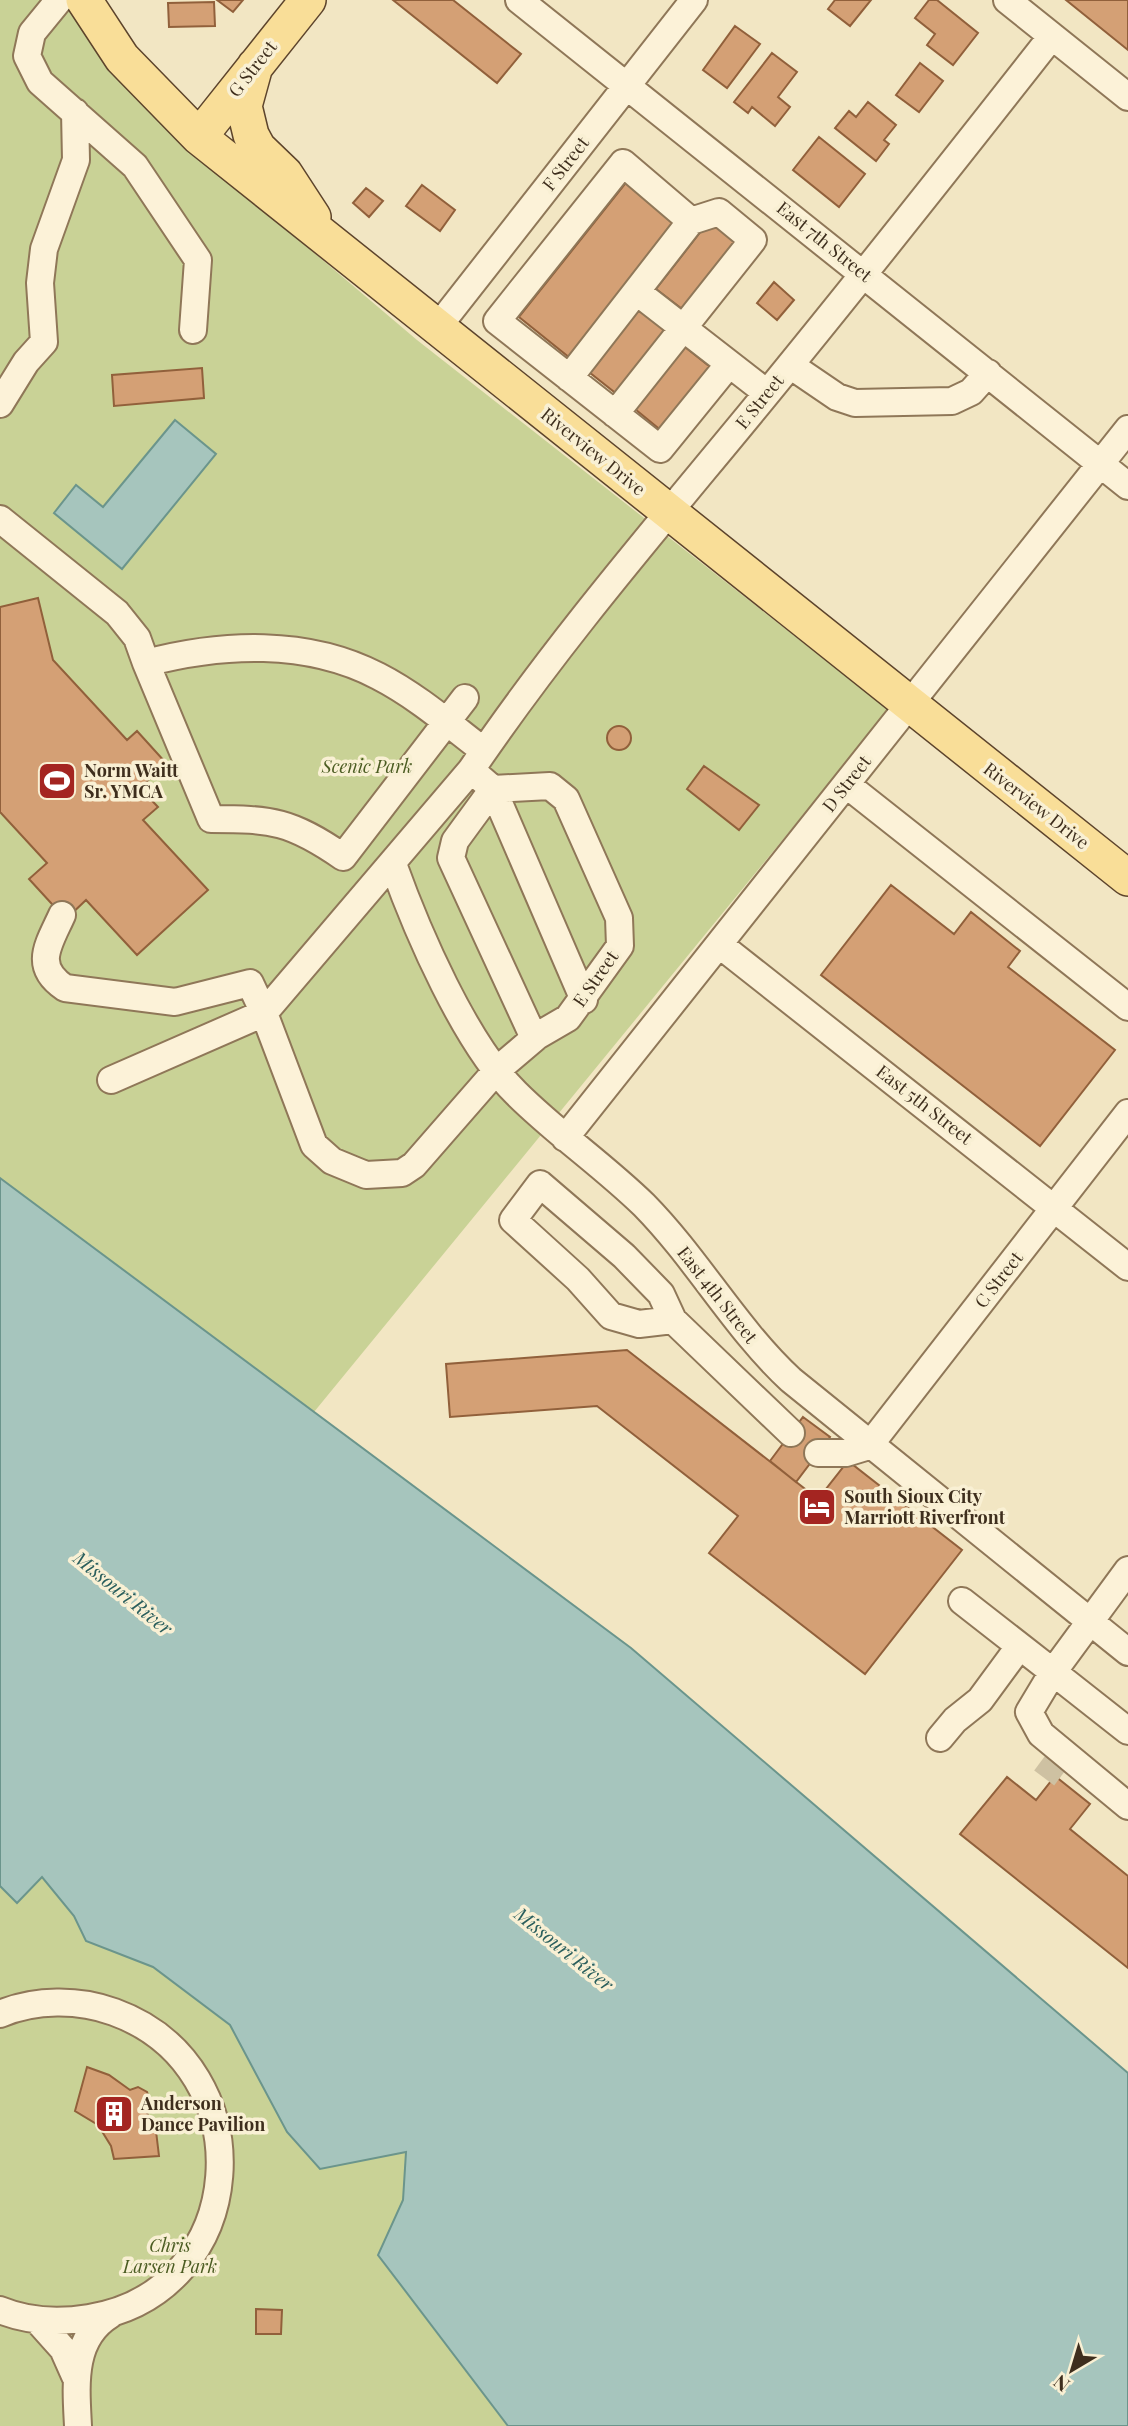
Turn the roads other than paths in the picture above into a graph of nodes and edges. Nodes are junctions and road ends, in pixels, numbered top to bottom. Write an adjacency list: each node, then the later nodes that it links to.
1 (59, 0): 11 (street)
2 (84, 0): 12 (main road, Riverview Drive)
3 (307, 0): 8 (main road, G Street)
4 (519, 0): 9 (street, East 7th Street)
5 (694, 0): 9 (street, F Street)
6 (1007, 0): 7 (street)
7 (1052, 36): 10 (street); 15 (street, E Street)
8 (255, 66): 12 (main road, G Street); 14 (main road)
9 (628, 85): 15 (street, East 7th Street); 17 (street, F Street)
10 (1128, 97)
11 (75, 112): 19 (street); 25 (street)
12 (198, 137): 14 (main road, Riverview Drive)
13 (691, 220): 16 (street); 18 (street); 23 (street)
14 (325, 238): 17 (main road, Riverview Drive)
15 (865, 275): 21 (street, E Street); 22 (street, East 7th Street)
16 (637, 292): 18 (street); 23 (street)
17 (437, 328): 30 (main road, Riverview Drive)
18 (683, 328): 20 (street); 26 (street)
19 (193, 330)
20 (729, 364): 24 (street); 26 (street)
21 (790, 365): 22 (street); 24 (street, E Street)
22 (988, 373): 28 (street, East 7th Street)
23 (569, 377): 26 (street)
24 (767, 393): 30 (street, E Street)
25 (0, 404)
26 (615, 414)
27 (1128, 429): 28 (street, D Street)
28 (1101, 463): 29 (street, East 7th Street); 34 (street, D Street)
29 (1128, 486)
30 (669, 512): 34 (main road, Riverview Drive); 36 (street, E Street)
31 (0, 519): 32 (street)
32 (146, 663): 35 (street); 35 (street)
33 (466, 698): 35 (street)
34 (908, 705): 37 (street, D Street); 40 (main road, Riverview Drive)
35 (447, 723): 36 (street)
36 (477, 760): 38 (street); 39 (street, E Street)
37 (847, 786): 42 (street, D Street); 44 (street)
38 (493, 789): 43 (street); 43 (street, E Street); 46 (street)
39 (393, 864): 45 (street, E Street); 47 (street, East 4th Street)
40 (1128, 878)
41 (62, 915): 45 (street, E Street)
42 (720, 945): 50 (street, D Street); 51 (street, East 5th Street)
43 (584, 1000): 46 (street, E Street)
44 (1128, 1007)
45 (264, 1013): 47 (street, E Street); 48 (street)
46 (534, 1038): 47 (street, E Street)
47 (496, 1071): 50 (street, East 4th Street)
48 (111, 1080)
49 (1128, 1113): 51 (street, C Street)
50 (565, 1138): 54 (street, East 4th Street)
51 (1055, 1207): 52 (street, East 5th Street); 57 (street, C Street)
52 (1128, 1267)
53 (673, 1320): 53 (street); 55 (street)
54 (791, 1380): 55 (street); 57 (street, East 4th Street)
55 (769, 1410): 56 (street)
56 (791, 1433)
57 (869, 1446): 58 (street); 61 (street, East 4th Street)
58 (818, 1453)
59 (1128, 1570): 61 (street)
60 (962, 1601): 62 (street)
61 (1089, 1621): 63 (street, East 4th Street); 64 (street)
62 (1019, 1647): 64 (street); 67 (street)
63 (1128, 1652)
64 (1053, 1672): 65 (street); 66 (street)
65 (1029, 1712): 68 (street); 68 (street)
66 (1128, 1731)
67 (940, 1738)
68 (1091, 1775): 69 (street)
69 (1128, 1805)
70 (0, 2014): 72 (street)
71 (0, 2310): 73 (street)
72 (110, 2315): 73 (street); 74 (street)
73 (38, 2321): 74 (street)
74 (75, 2376): 75 (street)
75 (78, 2426)

